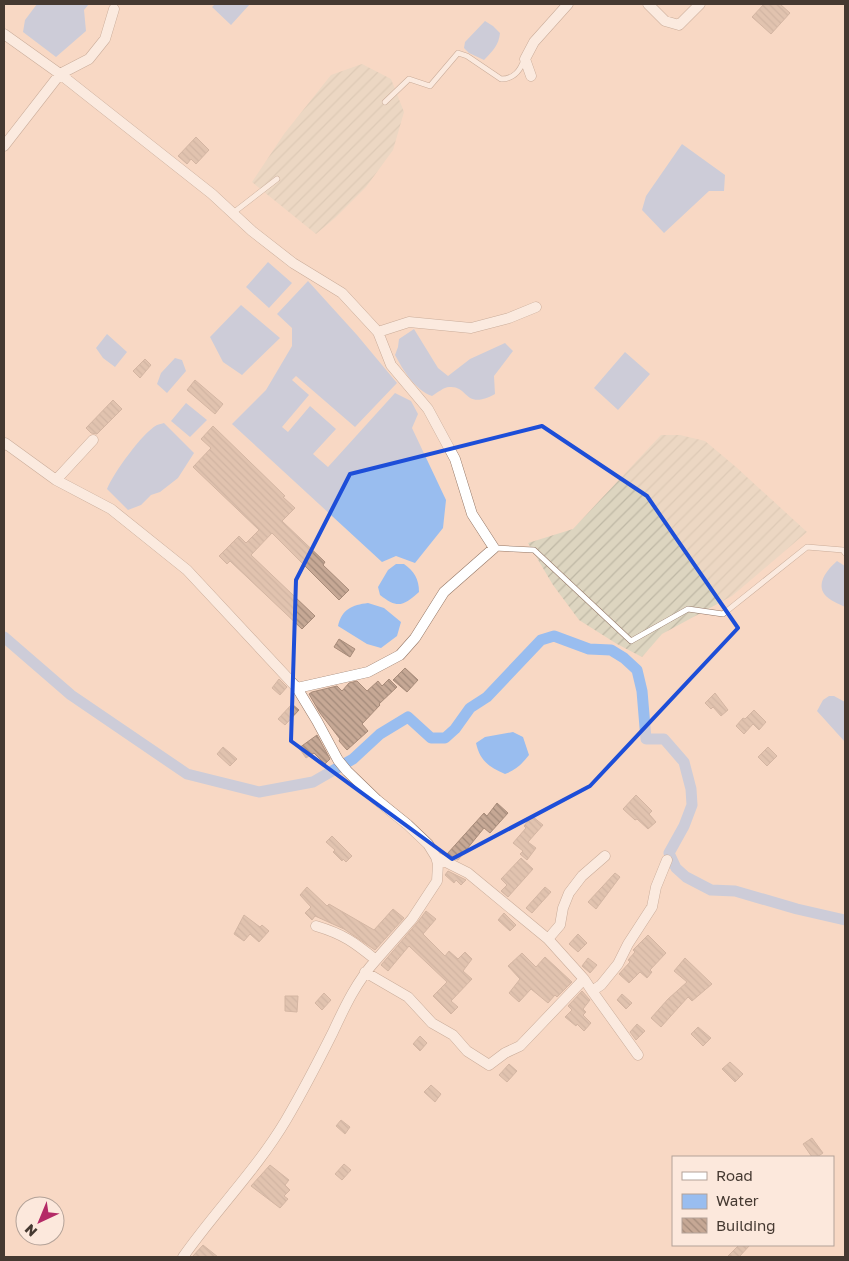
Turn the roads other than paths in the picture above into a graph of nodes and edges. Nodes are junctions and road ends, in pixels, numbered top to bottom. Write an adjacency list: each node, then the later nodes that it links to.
1 (568, 4): 6 (street)
2 (648, 4): 3 (street)
3 (700, 4)
4 (114, 9): 7 (street)
5 (4, 34): 7 (street)
6 (525, 59): 8 (street); 9 (lane)
7 (60, 74): 10 (street); 12 (street)
8 (531, 76)
9 (385, 102)
10 (4, 146)
11 (277, 179): 12 (lane)
12 (233, 213): 14 (street)
13 (536, 307): 14 (street)
14 (378, 332): 18 (street)
15 (92, 440): 17 (street)
16 (4, 443): 17 (street)
17 (56, 480): 20 (street)
18 (494, 548): 19 (lane); 20 (street)
19 (845, 553)
20 (297, 688): 22 (street)
21 (606, 856): 25 (street)
22 (436, 857): 25 (street); 26 (street)
23 (667, 860): 29 (street)
24 (316, 926): 26 (street)
25 (548, 939): 28 (street)
26 (376, 960): 27 (street)
27 (365, 972): 28 (street); 31 (street)
28 (584, 980): 29 (street)
29 (592, 991): 30 (street)
30 (638, 1055)
31 (183, 1257)

